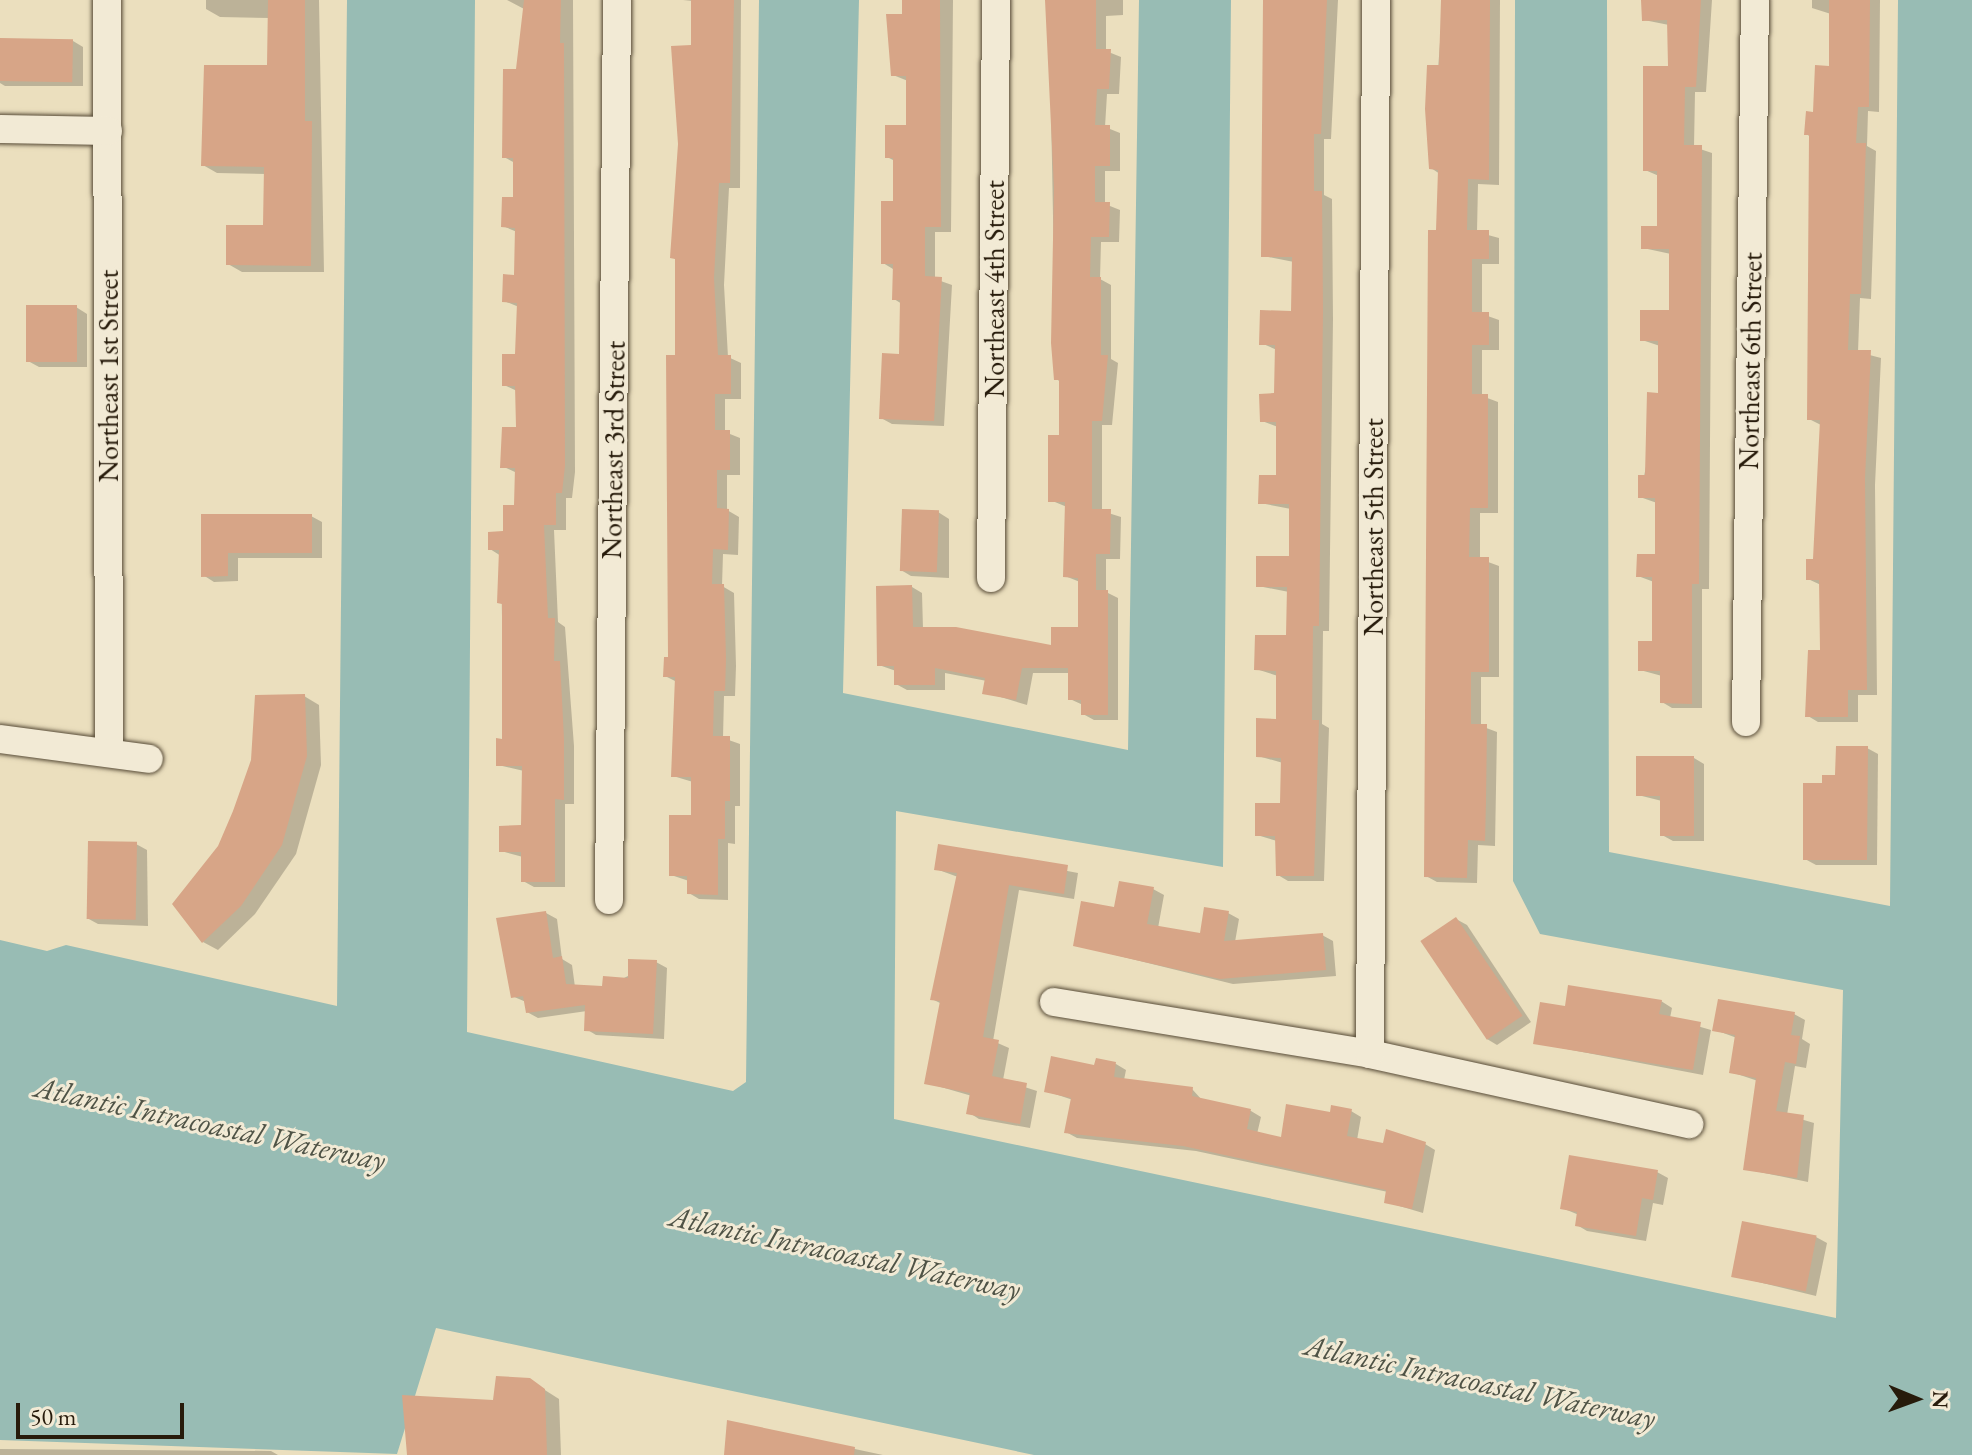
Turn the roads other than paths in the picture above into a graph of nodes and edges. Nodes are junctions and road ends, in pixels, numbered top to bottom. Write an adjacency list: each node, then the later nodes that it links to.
1 (107, 0): 7 (street, Northeast 1st Street)
2 (617, 0): 13 (street, Northeast 3rd Street)
3 (996, 0): 8 (street, Northeast 4th Street)
4 (1376, 0): 15 (street, Northeast 5th Street)
5 (1755, 0): 9 (street, Northeast 6th Street)
6 (0, 129): 7 (street)
7 (108, 131): 11 (street, Northeast 1st Street)
8 (991, 578)
9 (1746, 722)
10 (0, 739): 11 (street)
11 (109, 753): 12 (street)
12 (149, 759)
13 (609, 900)
14 (1054, 1002): 15 (street)
15 (1370, 1054): 16 (street)
16 (1689, 1124)

